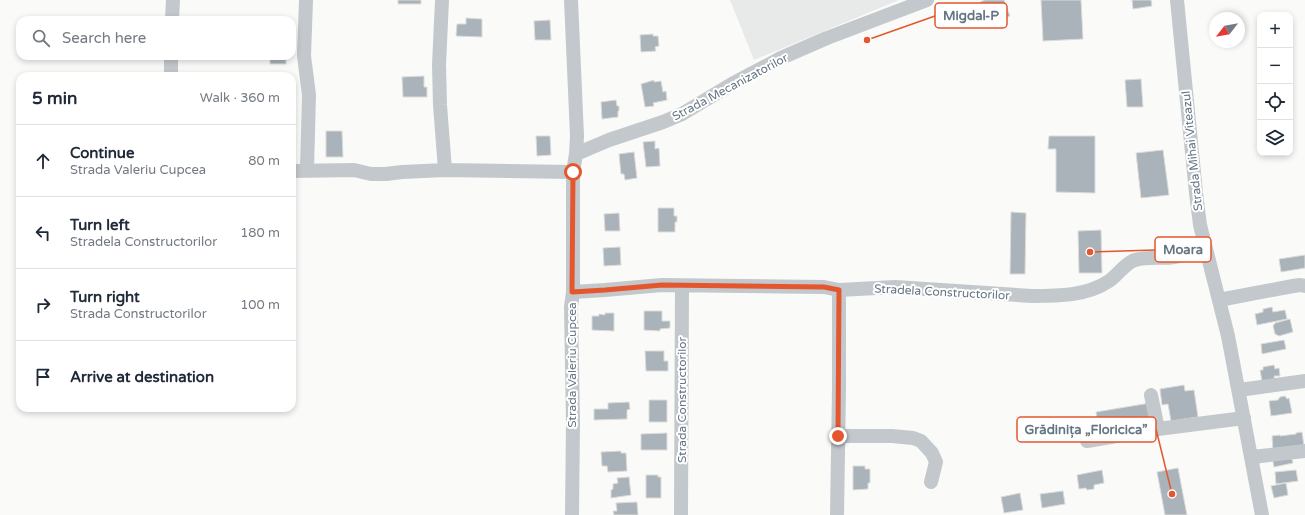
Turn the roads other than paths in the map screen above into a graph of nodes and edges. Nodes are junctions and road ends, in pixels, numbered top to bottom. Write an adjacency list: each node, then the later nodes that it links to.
1 (173, 0): 7 (street)
2 (306, 0): 12 (street)
3 (442, 0): 13 (street)
4 (571, 0): 10 (street, Strada Valeriu Cupcea)
5 (927, 0): 10 (street, Strada Mecanizatorilor)
6 (1177, 0): 15 (street, Strada Mihai Viteazul)
7 (172, 16)
8 (171, 60): 9 (street)
9 (171, 72)
10 (576, 154): 14 (street, Strada Valeriu Cupcea)
11 (296, 170): 12 (street)
12 (307, 170): 13 (street)
13 (445, 170): 14 (street)
14 (573, 172): 19 (street, Strada Valeriu Cupcea)
15 (1205, 249): 18 (street, Stradela Constructorilor); 20 (street, Strada Mihai Viteazul)
16 (682, 286): 18 (street, Stradela Constructorilor); 19 (street, Stradela Constructorilor); 32 (street, Strada Constructorilor)
17 (1305, 286): 20 (street)
18 (839, 290): 26 (street)
19 (572, 292): 31 (street, Strada Valeriu Cupcea)
20 (1220, 300): 22 (street, Strada Mihai Viteazul)
21 (1305, 381): 22 (street)
22 (1239, 390): 24 (street, Strada Mihai Viteazul)
23 (1151, 395): 25 (street)
24 (1244, 418): 25 (street); 29 (street, Strada Mihai Viteazul)
25 (1158, 429): 27 (street)
26 (838, 436): 30 (street); 33 (street)
27 (1088, 441)
28 (1305, 450): 29 (street)
29 (1252, 457): 34 (street, Strada Mihai Viteazul)
30 (931, 482)
31 (572, 515)
32 (681, 515)
33 (837, 515)
34 (1262, 515)

